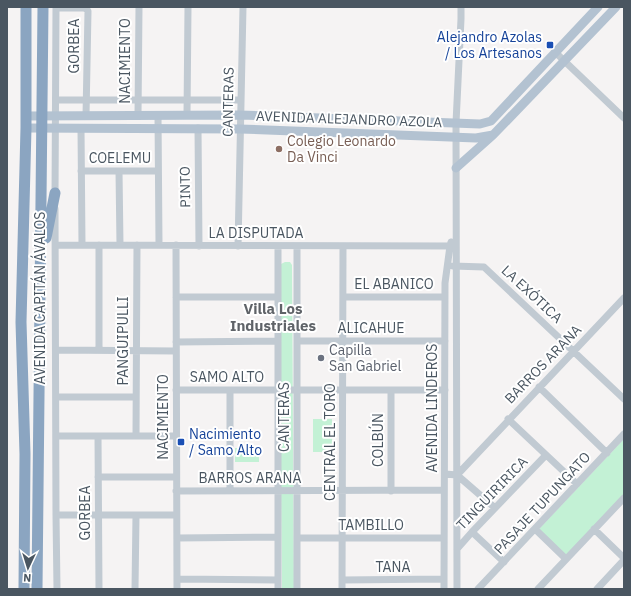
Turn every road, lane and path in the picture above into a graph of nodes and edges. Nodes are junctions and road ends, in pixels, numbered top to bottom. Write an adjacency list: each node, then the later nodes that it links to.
1 (26, 7): 20 (highway, AVENIDA CAPITÁN ÁVALOS)
2 (43, 7): 21 (highway, AVENIDA CAPITÁN ÁVALOS)
3 (139, 7): 14 (street, NACIMIENTO)
4 (188, 7): 15 (street)
5 (243, 7): 16 (street, CANTERAS)
6 (461, 7): 26 (street, AVENIDA LINDEROS)
7 (598, 7): 10 (main road, AVENIDA ALEJANDRO AZOLA)
8 (616, 7): 11 (main road)
9 (56, 8): 12 (street, AVENIDA CAPITÁN ÁVALOS); 13 (street, GORBEA)
10 (555, 52): 11 (street); 26 (main road, AVENIDA ALEJANDRO AZOLA)
11 (564, 61): 25 (street); 34 (main road)
12 (56, 100): 13 (street, AVENIDA ALEJANDRO AZOLA); 22 (street, AVENIDA CAPITÁN ÁVALOS)
13 (87, 100): 14 (street, AVENIDA ALEJANDRO AZOLA); 23 (street, GORBEA)
14 (138, 100): 15 (street, AVENIDA ALEJANDRO AZOLA); 17 (street, NACIMIENTO)
15 (188, 100): 16 (street, AVENIDA ALEJANDRO AZOLA); 18 (street)
16 (240, 100): 19 (street, CANTERAS)
17 (138, 115): 23 (main road, AVENIDA ALEJANDRO AZOLA); 24 (main road, AVENIDA ALEJANDRO AZOLA)
18 (187, 115): 19 (main road, AVENIDA ALEJANDRO AZOLA); 24 (main road, AVENIDA ALEJANDRO AZOLA)
19 (240, 115): 26 (main road, AVENIDA ALEJANDRO AZOLA); 33 (street, CANTERAS)
20 (26, 116): 21 (main road, AVENIDA ALEJANDRO AZOLA); 27 (highway, AVENIDA CAPITÁN ÁVALOS)
21 (42, 116): 22 (main road, AVENIDA ALEJANDRO AZOLA); 28 (highway, AVENIDA CAPITÁN ÁVALOS)
22 (56, 116): 23 (main road, AVENIDA ALEJANDRO AZOLA); 29 (street, AVENIDA CAPITÁN ÁVALOS)
23 (86, 116)
24 (158, 116): 31 (street)
25 (624, 118)
26 (456, 123): 35 (street, AVENIDA LINDEROS)
27 (26, 128): 28 (main road, AVENIDA ALEJANDRO AZOLA); 125 (highway, AVENIDA CAPITÁN ÁVALOS)
28 (42, 128): 29 (main road, AVENIDA ALEJANDRO AZOLA); 54 (highway, AVENIDA CAPITÁN ÁVALOS)
29 (56, 128): 30 (main road, AVENIDA ALEJANDRO AZOLA); 40 (street, AVENIDA CAPITÁN ÁVALOS)
30 (81, 128): 31 (main road, AVENIDA ALEJANDRO AZOLA); 37 (street)
31 (158, 128): 32 (main road, AVENIDA ALEJANDRO AZOLA); 39 (street)
32 (198, 128): 33 (main road, AVENIDA ALEJANDRO AZOLA); 48 (street, PINTO)
33 (240, 128): 35 (main road, AVENIDA ALEJANDRO AZOLA); 49 (street, CANTERAS)
34 (493, 135): 35 (main road, AVENIDA ALEJANDRO AZOLA); 36 (main road)
35 (456, 137): 36 (street, AVENIDA LINDEROS)
36 (456, 168): 53 (street, AVENIDA LINDEROS)
37 (81, 171): 38 (street, COELEMU); 42 (street)
38 (119, 171): 39 (street, COELEMU); 44 (street)
39 (158, 172): 46 (street)
40 (55, 193): 41 (street, AVENIDA CAPITÁN ÁVALOS); 54 (highway)
41 (56, 245): 42 (street, LA DISPUTADA); 67 (street, AVENIDA CAPITÁN ÁVALOS)
42 (82, 245): 43 (street, LA DISPUTADA)
43 (99, 245): 44 (street, LA DISPUTADA); 68 (street)
44 (120, 245): 45 (street, LA DISPUTADA)
45 (137, 245): 46 (street, LA DISPUTADA); 69 (street, PANGUIPULLI)
46 (159, 245): 47 (street, LA DISPUTADA)
47 (176, 246): 48 (street, LA DISPUTADA); 57 (street, NACIMIENTO)
48 (199, 246): 49 (street, LA DISPUTADA)
49 (238, 246): 50 (street, LA DISPUTADA)
50 (278, 246): 51 (street, LA DISPUTADA); 58 (street, CANTERAS)
51 (297, 246): 52 (street, LA DISPUTADA); 62 (street, CANTERAS)
52 (343, 246): 53 (street, LA DISPUTADA); 59 (street, CENTRAL EL TORO)
53 (453, 246): 55 (street, AVENIDA LINDEROS); 56 (street, AVENIDA LINDEROS)
54 (40, 266): 126 (highway, AVENIDA CAPITÁN ÁVALOS)
55 (447, 266): 56 (street, LA EXÓTICA); 60 (street, AVENIDA LINDEROS)
56 (456, 266): 71 (street, LA EXÓTICA); 92 (street, AVENIDA LINDEROS)
57 (176, 297): 58 (street); 65 (street, NACIMIENTO)
58 (278, 297): 66 (street, CANTERAS)
59 (343, 297): 60 (street, EL ABANICO); 63 (street, CENTRAL EL TORO)
60 (445, 297): 64 (street, AVENIDA LINDEROS)
61 (624, 298): 71 (street, BARROS ARANA)
62 (297, 341): 63 (street, ALICAHUE); 76 (street, CANTERAS)
63 (343, 341): 64 (street, ALICAHUE); 77 (street, CENTRAL EL TORO)
64 (445, 341): 79 (street, AVENIDA LINDEROS)
65 (176, 342): 66 (street); 70 (street, NACIMIENTO)
66 (278, 342): 75 (street, CANTERAS)
67 (56, 350): 68 (street); 80 (street, AVENIDA CAPITÁN ÁVALOS)
68 (99, 350): 69 (street)
69 (136, 350): 70 (street); 81 (street, PANGUIPULLI)
70 (176, 351): 73 (street, NACIMIENTO)
71 (573, 351): 72 (street, BARROS ARANA); 82 (street, LA EXÓTICA)
72 (539, 387): 83 (street, BARROS ARANA); 89 (street)
73 (176, 390): 74 (street, SAMO ALTO); 88 (street, NACIMIENTO)
74 (230, 390): 75 (street, SAMO ALTO); 98 (street)
75 (278, 390): 76 (street, SAMO ALTO); 99 (street, CANTERAS)
76 (297, 390): 77 (street, SAMO ALTO); 100 (street, CANTERAS)
77 (343, 390): 78 (street, SAMO ALTO); 101 (street, CENTRAL EL TORO)
78 (392, 390): 79 (street, SAMO ALTO); 102 (street, COLBÚN)
79 (445, 390): 91 (street, AVENIDA LINDEROS)
80 (56, 397): 81 (street); 85 (street, AVENIDA CAPITÁN ÁVALOS)
81 (136, 397): 87 (street, PANGUIPULLI)
82 (624, 399)
83 (508, 419): 90 (street); 92 (street, BARROS ARANA)
84 (624, 434): 89 (street, PASAJE TUPUNGATO)
85 (56, 436): 86 (street); 105 (street, AVENIDA CAPITÁN ÁVALOS)
86 (98, 436): 87 (street); 93 (street, GORBEA)
87 (136, 436): 88 (street)
88 (176, 436): 94 (street, NACIMIENTO)
89 (607, 452): 95 (street, PASAJE TUPUNGATO)
90 (546, 455): 95 (street); 104 (street, TINGUIRIRICA)
91 (445, 474): 92 (street); 96 (street, AVENIDA LINDEROS)
92 (457, 475): 104 (street); 117 (street, AVENIDA LINDEROS)
93 (98, 477): 94 (street); 106 (street, GORBEA)
94 (176, 477): 97 (street, NACIMIENTO)
95 (577, 484): 109 (street, PASAJE TUPUNGATO)
96 (444, 490): 102 (street, BARROS ARANA); 116 (street, AVENIDA LINDEROS)
97 (176, 491): 98 (street, BARROS ARANA); 108 (street, NACIMIENTO)
98 (230, 491): 99 (street, BARROS ARANA)
99 (278, 491): 100 (street, BARROS ARANA); 112 (street, CANTERAS)
100 (297, 491): 101 (street, BARROS ARANA); 114 (street, CANTERAS)
101 (342, 491): 102 (street, BARROS ARANA); 115 (street, CENTRAL EL TORO)
102 (391, 491)
103 (624, 498): 110 (street)
104 (495, 508): 111 (street, TINGUIRIRICA)
105 (56, 515): 106 (street); 127 (street, AVENIDA CAPITÁN ÁVALOS)
106 (98, 515): 107 (street); 128 (street, GORBEA)
107 (136, 515): 108 (street); 129 (street)
108 (176, 515): 113 (street, NACIMIENTO)
109 (535, 529): 118 (street); 120 (street, PASAJE TUPUNGATO)
110 (594, 529): 118 (street); 119 (street)
111 (472, 532): 117 (street, TINGUIRIRICA); 120 (street)
112 (278, 537): 113 (street); 123 (street, CANTERAS)
113 (176, 538): 121 (street, NACIMIENTO)
114 (297, 538): 115 (street, TAMBILLO); 132 (street, CANTERAS)
115 (342, 538): 116 (street, TAMBILLO); 124 (street, CENTRAL EL TORO)
116 (444, 538): 122 (street, AVENIDA LINDEROS)
117 (457, 549): 135 (street, AVENIDA LINDEROS)
118 (566, 559): 137 (street)
119 (624, 559): 138 (street)
120 (504, 562): 136 (street, PASAJE TUPUNGATO)
121 (177, 579): 123 (street); 130 (street, NACIMIENTO)
122 (444, 579): 124 (street, TANA); 134 (street, AVENIDA LINDEROS)
123 (278, 580): 131 (street, CANTERAS)
124 (342, 580): 133 (street, CENTRAL EL TORO)
125 (24, 589)
126 (37, 589)
127 (57, 589)
128 (99, 589)
129 (135, 589)
130 (177, 589)
131 (278, 589)
132 (297, 589)
133 (342, 589)
134 (444, 589)
135 (457, 589)
136 (478, 589)
137 (538, 589)
138 (597, 589)

